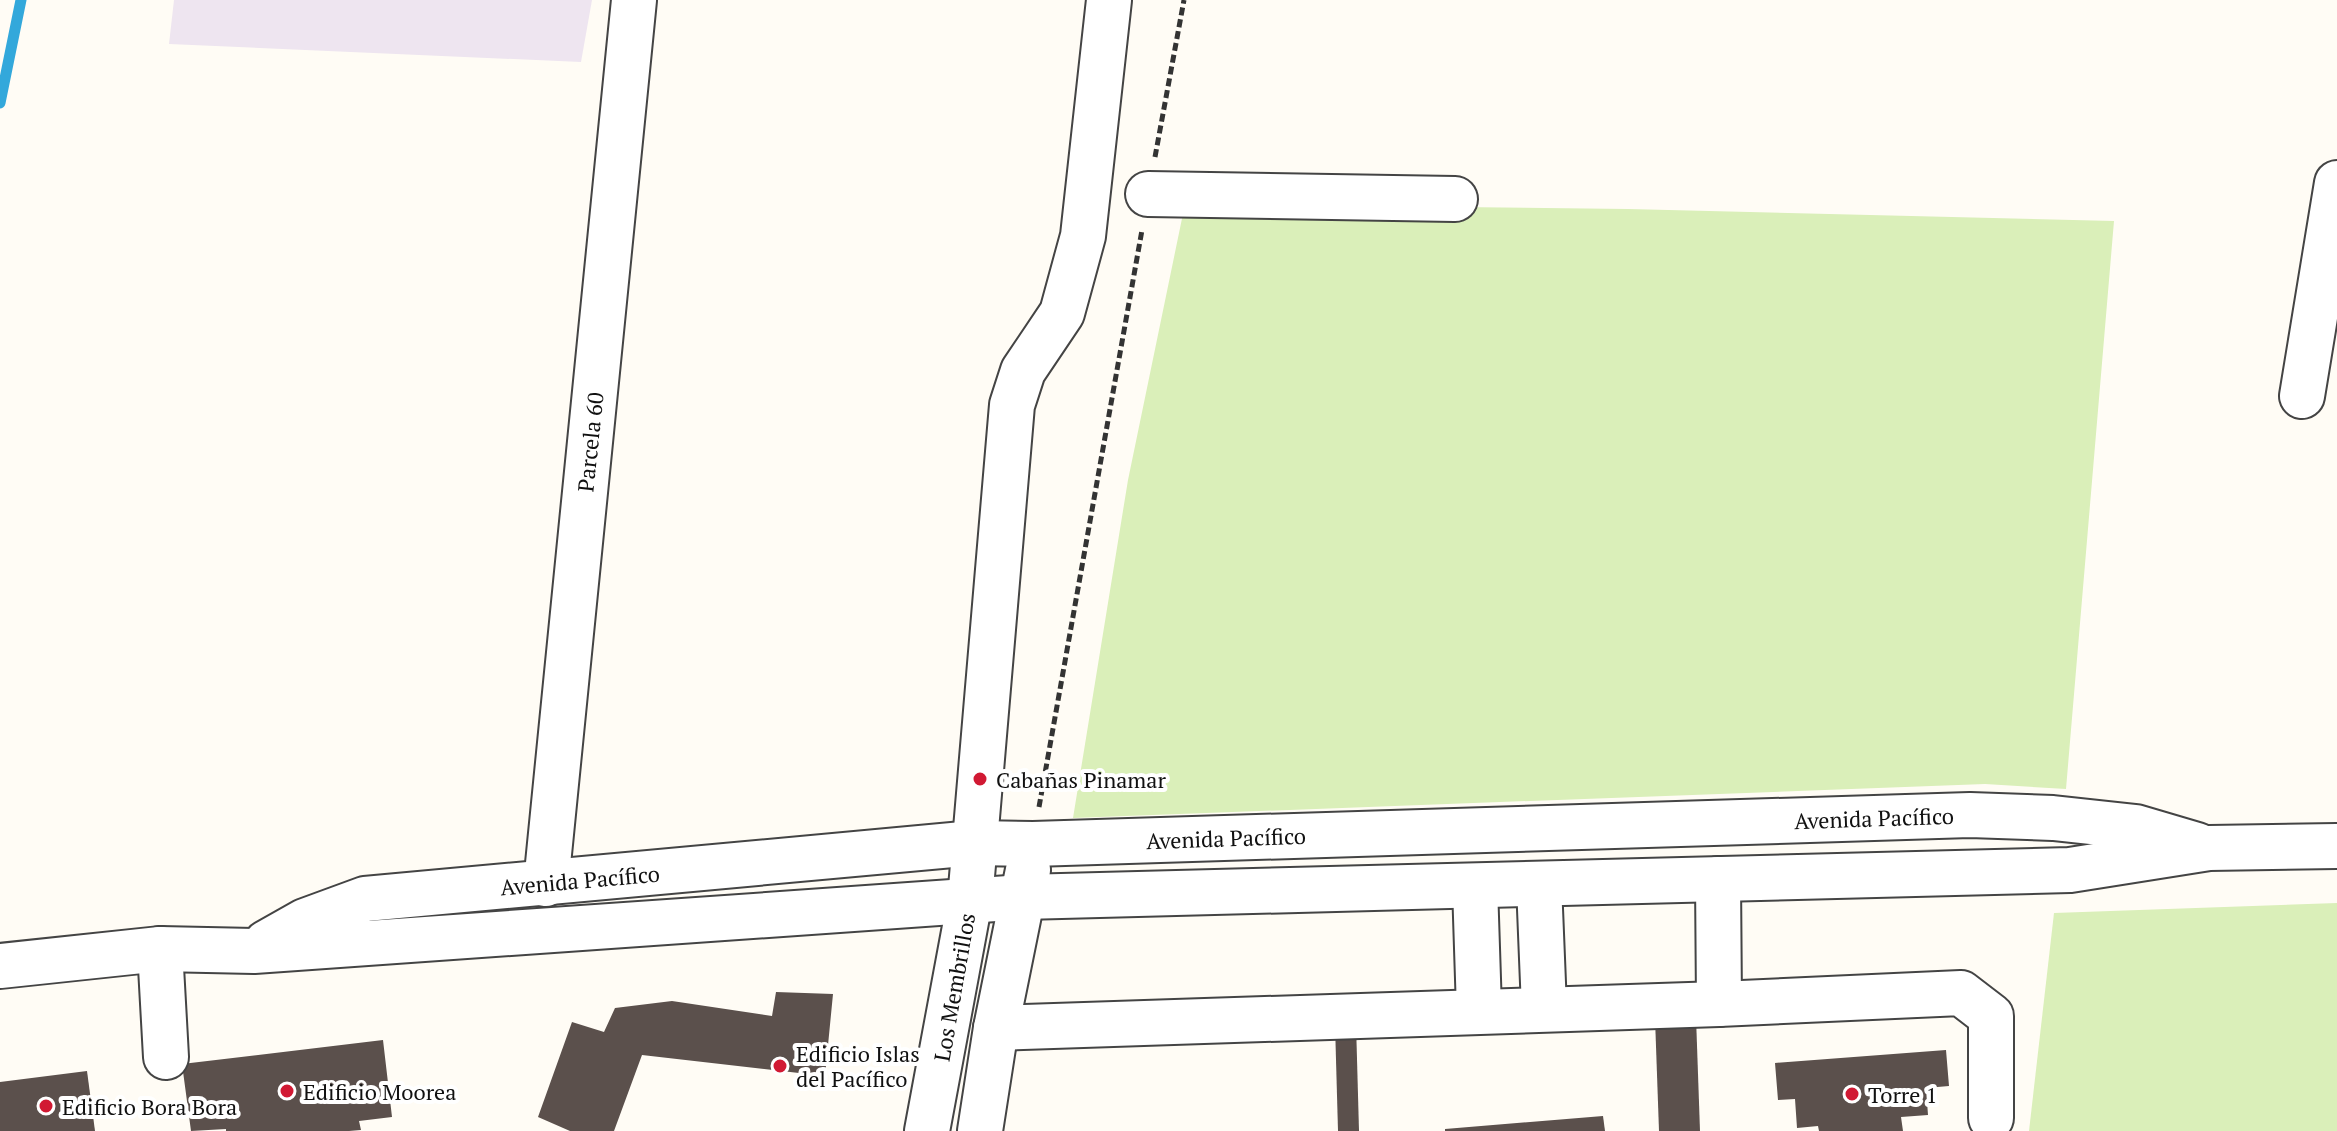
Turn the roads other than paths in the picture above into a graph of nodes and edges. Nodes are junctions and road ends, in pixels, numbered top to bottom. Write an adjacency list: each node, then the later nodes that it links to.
1 (634, 0): 12 (street, Parcela 60)
2 (1109, 0): 7 (street, Los Membrillos)
3 (2337, 183): 6 (street)
4 (1148, 194): 5 (street)
5 (1455, 199)
6 (2302, 396)
7 (974, 843): 8 (street, Avenida Pacífico); 12 (street, Avenida Pacífico); 16 (street, Los Membrillos)
8 (1033, 844): 10 (street, Avenida Pacífico); 15 (street)
9 (2337, 846): 10 (street, Avenida Pacífico)
10 (2209, 848): 11 (street, Avenida Pacífico)
11 (1718, 879): 13 (street, Avenida Pacífico); 20 (street)
12 (546, 884): 18 (street, Avenida Pacífico)
13 (1539, 884): 14 (street, Avenida Pacífico); 21 (street)
14 (1475, 886): 15 (street, Avenida Pacífico); 22 (street)
15 (1023, 897): 16 (street, Avenida Pacífico); 23 (street)
16 (970, 900): 18 (street, Avenida Pacífico); 26 (street, Los Membrillos)
17 (160, 949): 18 (street, Avenida Pacífico); 19 (street, Avenida Pacífico); 24 (street)
18 (254, 951)
19 (0, 966)
20 (1719, 1004): 21 (street); 25 (street)
21 (1544, 1008): 22 (street)
22 (1479, 1010): 23 (street)
23 (996, 1028): 27 (street)
24 (166, 1057)
25 (1991, 1118)
26 (927, 1131)
27 (980, 1131)

